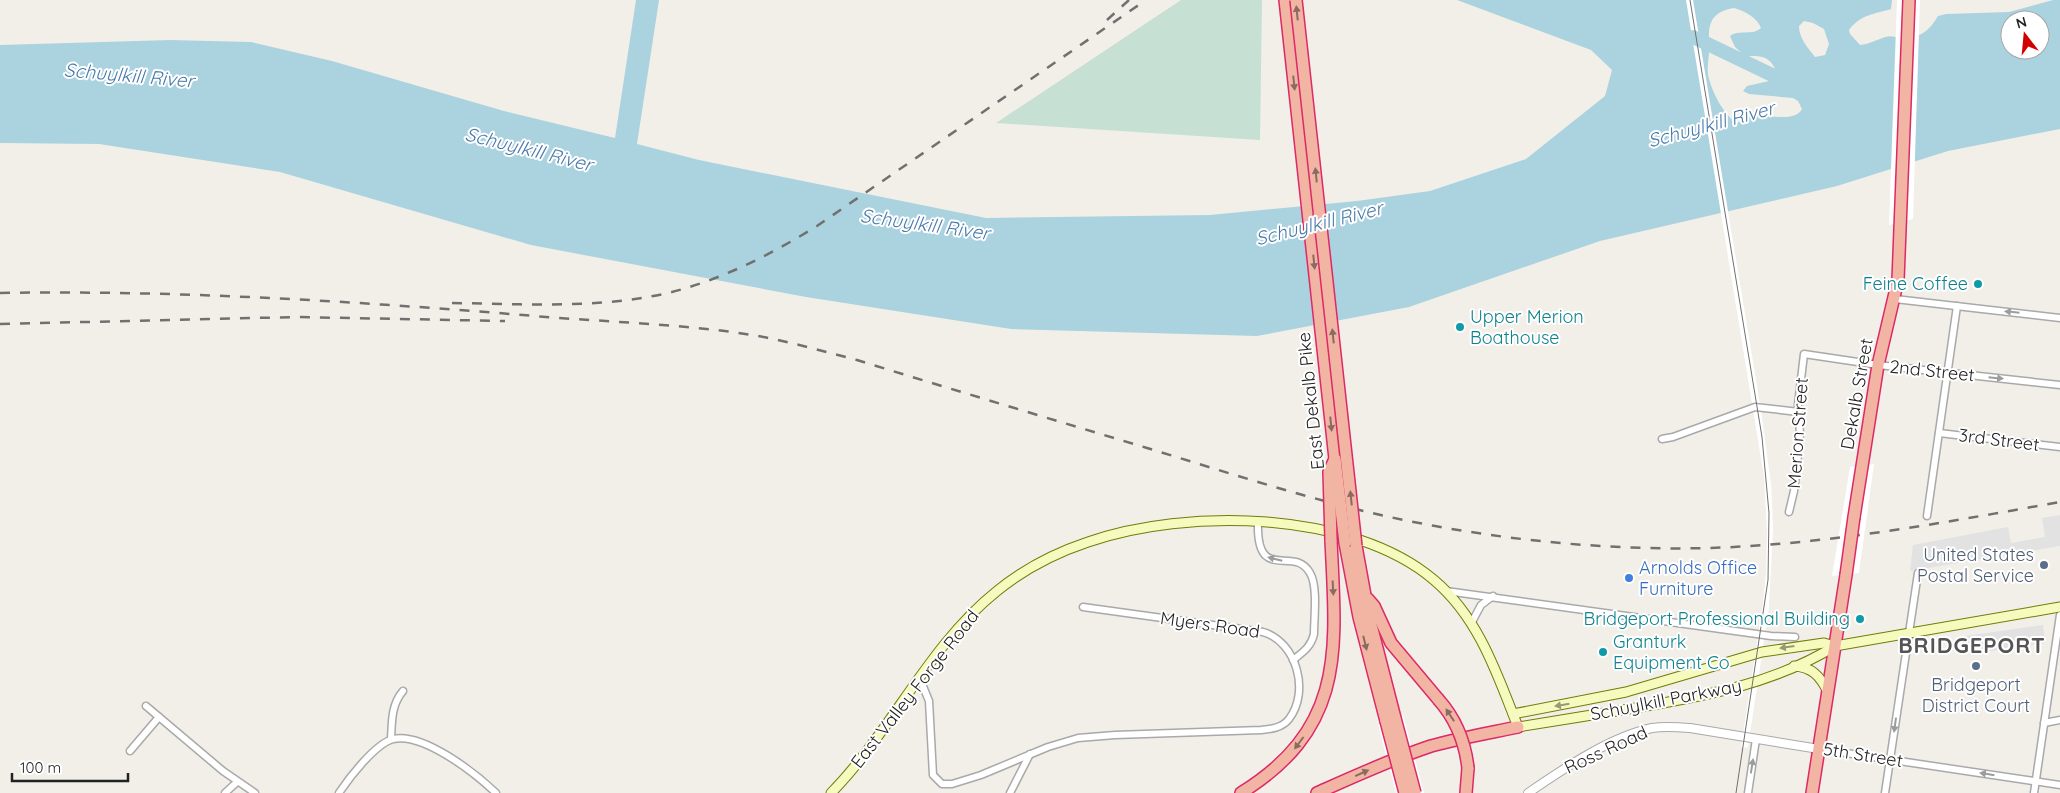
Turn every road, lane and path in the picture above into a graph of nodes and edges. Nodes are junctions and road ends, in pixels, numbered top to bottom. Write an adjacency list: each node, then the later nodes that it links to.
1 (1285, 0): 15 (highway, East Dekalb Pike, one-way to 15)
2 (1296, 0): 19 (highway, East Dekalb Pike, one-way to 2, bridge)
3 (1909, 0): 4 (highway, Dekalb Street)
4 (1895, 299): 5 (street); 8 (highway, Dekalb Street)
5 (1958, 306): 6 (street, one-way to 5); 9 (street)
6 (2060, 318)
7 (1804, 354): 8 (street, 2nd Street); 11 (street, Merion Street)
8 (1878, 365): 9 (street, 2nd Street); 30 (highway, Dekalb Street, bridge)
9 (1948, 373): 10 (street, 2nd Street, one-way to 10); 12 (street)
10 (2060, 385)
11 (1798, 412): 13 (street); 16 (street, Merion Street)
12 (1939, 433): 14 (street, 3rd Street); 17 (street)
13 (1662, 439)
14 (2060, 446)
15 (1335, 459): 19 (highway, East Dekalb Pike, bridge); 59 (highway, one-way to 59, bridge)
16 (1788, 512)
17 (1927, 516)
18 (1258, 522): 21 (main road, East Valley Forge Road); 31 (street, one-way to 18); 33 (main road, East Valley Forge Road)
19 (1351, 545): 22 (highway, East Dekalb Pike); 39 (highway, East Dekalb Pike, one-way to 39)
20 (1918, 573): 28 (street)
21 (1446, 591): 23 (street); 27 (main road, East Valley Forge Road)
22 (1365, 596): 39 (highway, East Dekalb Pike); 63 (highway, one-way to 22, bridge)
23 (1493, 596): 27 (street); 29 (street)
24 (1083, 607): 31 (street, Myers Road)
25 (2060, 607): 28 (main road)
26 (2060, 615): 41 (street)
27 (1472, 622): 37 (main road, East Valley Forge Road)
28 (1909, 633): 30 (main road); 49 (street, one-way to 49)
29 (1795, 637)
30 (1835, 646): 32 (main road, Schuylkill Parkway); 35 (highway, Dekalb Street); 37 (main road, Schuylkill Parkway, one-way to 37)
31 (1293, 660): 48 (street, Myers Road)
32 (1794, 666): 35 (main road); 42 (main road, Schuylkill Parkway)
33 (920, 678): 48 (street, Myers Road); 57 (main road, East Valley Forge Road)
34 (403, 690): 44 (street)
35 (1828, 692): 46 (highway, Dekalb Street)
36 (146, 706): 38 (street)
37 (1513, 714): 42 (main road, East Valley Forge Road)
38 (159, 717): 47 (street); 51 (street)
39 (1390, 720): 61 (highway, East Dekalb Pike, bridge); 62 (highway, East Dekalb Pike, bridge)
40 (2060, 720): 41 (street)
41 (2044, 723): 50 (street)
42 (1518, 727): 60 (highway, one-way to 42)
43 (1690, 728): 45 (street, 5th Street); 64 (street, Ross Road)
44 (391, 739): 55 (street); 56 (street)
45 (1756, 739): 46 (street, 5th Street); 65 (street, one-way to 45)
46 (1819, 749): 49 (street, 5th Street); 66 (highway, Dekalb Street)
47 (130, 751)
48 (1030, 754): 58 (street)
49 (1890, 759): 50 (street, 5th Street, one-way to 49); 67 (street)
50 (2035, 781): 52 (street, 5th Street); 68 (street)
51 (237, 782): 53 (street); 54 (street)
52 (2060, 785)
53 (225, 793)
54 (255, 793)
55 (339, 793)
56 (496, 793)
57 (831, 793)
58 (1010, 793)
59 (1241, 793)
60 (1317, 793)
61 (1405, 793)
62 (1415, 793)
63 (1466, 793)
64 (1528, 793)
65 (1748, 793)
66 (1812, 793)
67 (1885, 793)
68 (2034, 793)

